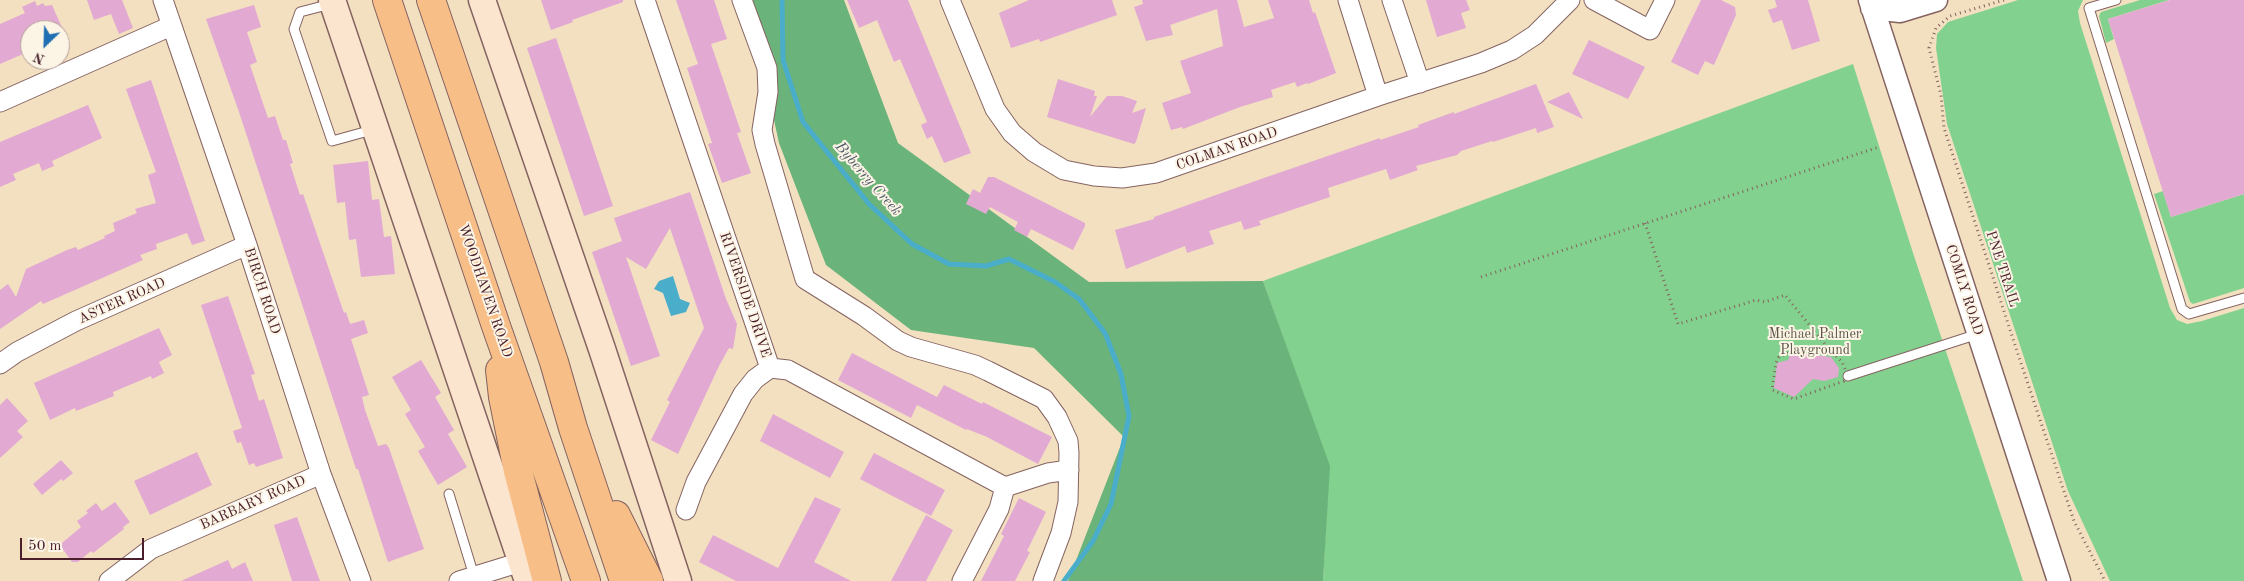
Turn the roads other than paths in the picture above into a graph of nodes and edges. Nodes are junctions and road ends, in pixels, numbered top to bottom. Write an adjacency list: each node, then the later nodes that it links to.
1 (163, 0): 17 (street, BIRCH ROAD)
2 (387, 0): 24 (highway, WOODHAVEN ROAD)
3 (431, 0): 29 (highway)
4 (482, 0): 34 (main road)
5 (645, 0): 27 (street, RIVERSIDE DRIVE)
6 (742, 0): 30 (street)
7 (950, 0): 19 (street, COLMAN ROAD)
8 (1348, 0): 19 (street)
9 (1392, 0): 18 (street)
10 (1570, 0): 18 (street, COLMAN ROAD)
11 (1594, 0): 12 (street)
12 (1665, 0)
13 (1936, 0): 16 (street)
14 (2116, 0): 23 (lane)
15 (333, 2): 21 (main road); 21 (lane)
16 (1874, 3): 25 (street, COMLY ROAD)
17 (172, 26): 20 (street); 22 (street, BIRCH ROAD)
18 (1420, 82): 19 (street, COLMAN ROAD)
19 (1378, 96)
20 (0, 102)
21 (376, 129): 35 (main road)
22 (247, 245): 26 (street, ASTER ROAD); 31 (street, BIRCH ROAD)
23 (2244, 298)
24 (496, 326): 39 (highway); 40 (highway, WOODHAVEN ROAD)
25 (1978, 334): 28 (lane); 46 (street, COMLY ROAD)
26 (0, 364)
27 (770, 368): 32 (street, RIVERSIDE DRIVE); 34 (street)
28 (1848, 376)
29 (573, 428): 41 (highway); 42 (highway)
30 (1069, 470): 32 (street); 45 (street)
31 (321, 474): 37 (street, BARBARY ROAD); 38 (street, BIRCH ROAD)
32 (1005, 487): 44 (street)
33 (449, 494): 36 (lane)
34 (660, 525): 43 (main road)
35 (524, 571): 36 (street)
36 (467, 578)
37 (109, 581)
38 (361, 581)
39 (547, 581)
40 (586, 581)
41 (624, 581)
42 (649, 581)
43 (678, 581)
44 (962, 581)
45 (1043, 581)
46 (2059, 581)

